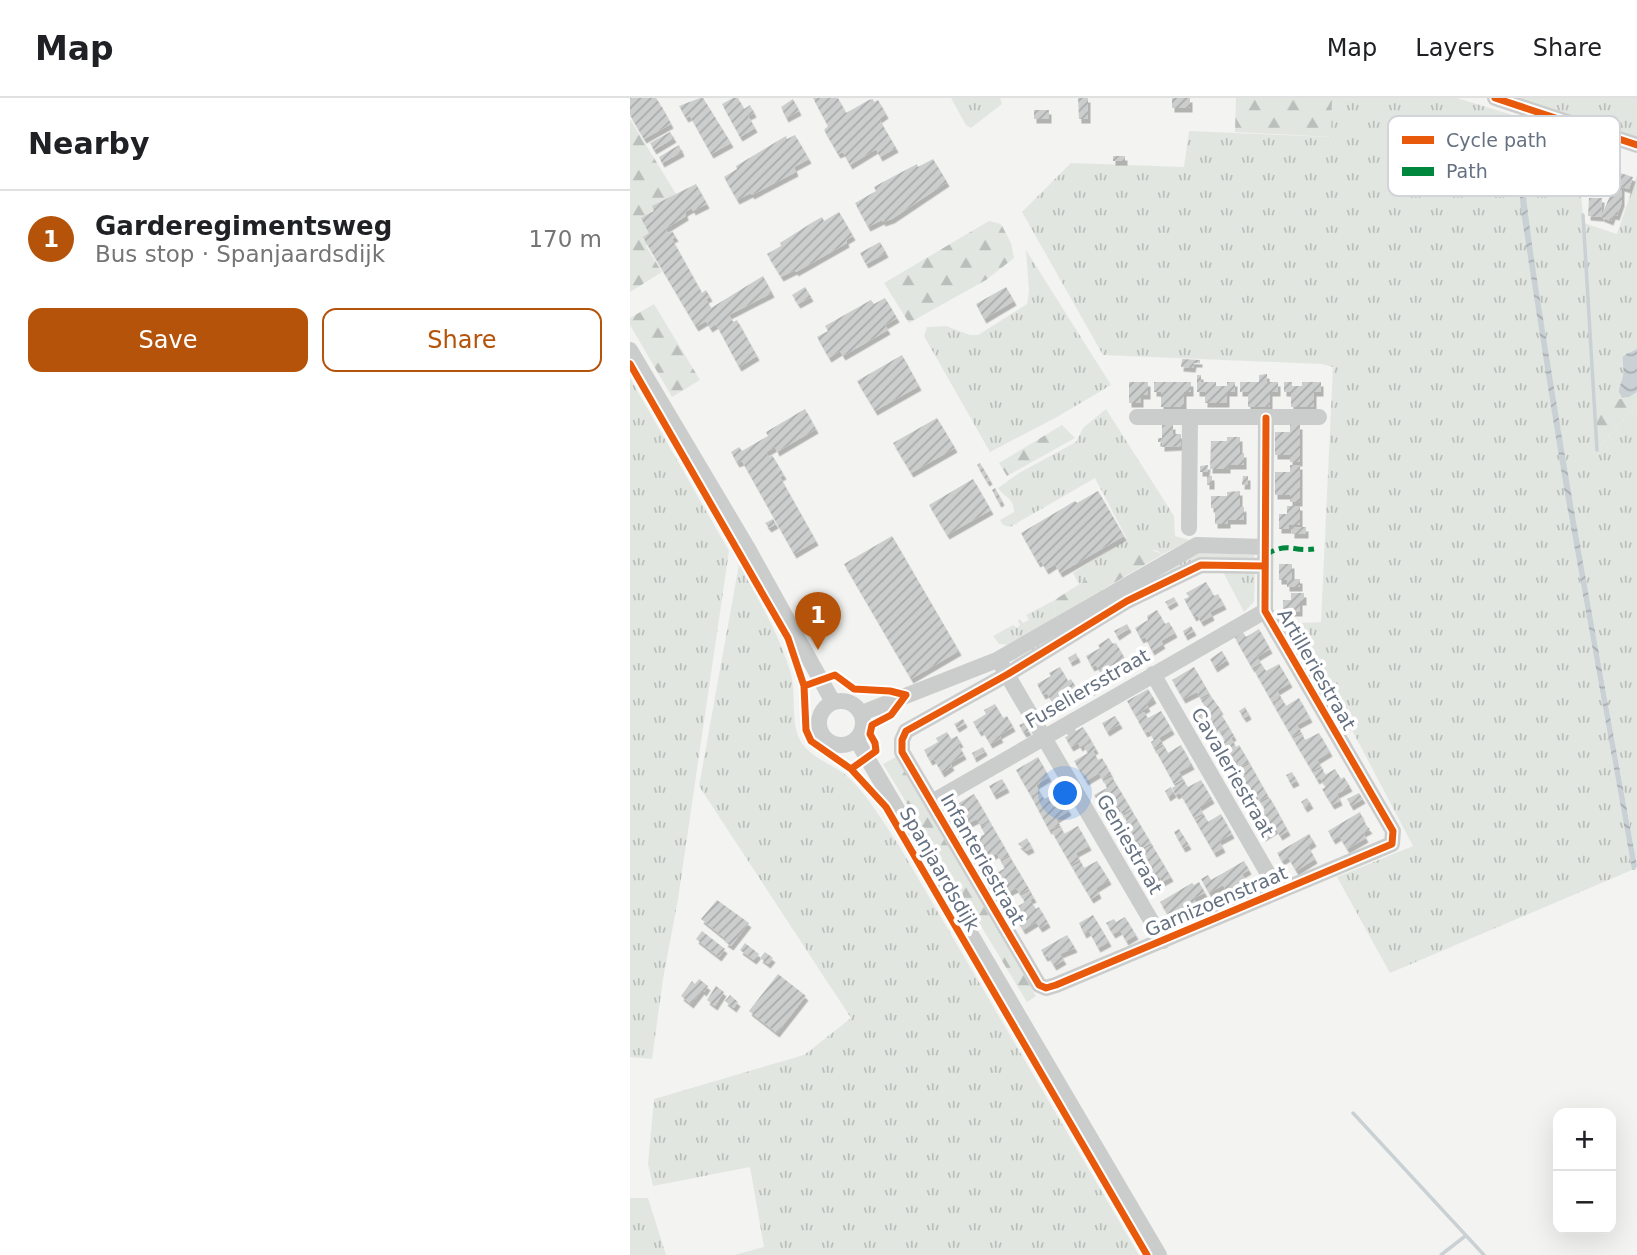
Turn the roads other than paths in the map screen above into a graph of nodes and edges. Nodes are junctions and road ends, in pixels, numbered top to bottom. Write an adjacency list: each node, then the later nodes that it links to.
1 (1495, 98): 2 (street)
2 (1549, 116)
3 (1620, 139): 4 (street)
4 (1637, 145)
5 (630, 350): 17 (street)
6 (1137, 417): 7 (street)
7 (1190, 417): 9 (street); 10 (street)
8 (1319, 417): 9 (street)
9 (1266, 418): 11 (street, Artilleriestraat)
10 (1189, 528)
11 (1265, 547): 12 (street, Artilleriestraat); 14 (street)
12 (1264, 566): 13 (street, Artilleriestraat); 15 (street)
13 (1265, 611): 16 (street, Fuseliersstraat); 22 (street, Artilleriestraat)
14 (997, 660): 15 (street, Geniestraat); 18 (street)
15 (1008, 674): 19 (street, Geniestraat); 21 (street, Infanteriestraat)
16 (1153, 674): 19 (street, Fuseliersstraat); 23 (street, Cavaleriestraat)
17 (833, 702): 18 (street); 20 (street)
18 (862, 713): 20 (street)
19 (1043, 737): 21 (street, Fuseliersstraat); 24 (street, Geniestraat)
20 (856, 739): 26 (street, Spanjaardsdijk)
21 (932, 802): 25 (street, Infanteriestraat)
22 (1393, 838): 23 (street, Garnizoenstraat)
23 (1278, 891): 24 (street, Garnizoenstraat)
24 (1163, 941): 25 (street, Garnizoenstraat)
25 (1046, 988)
26 (1159, 1255)

